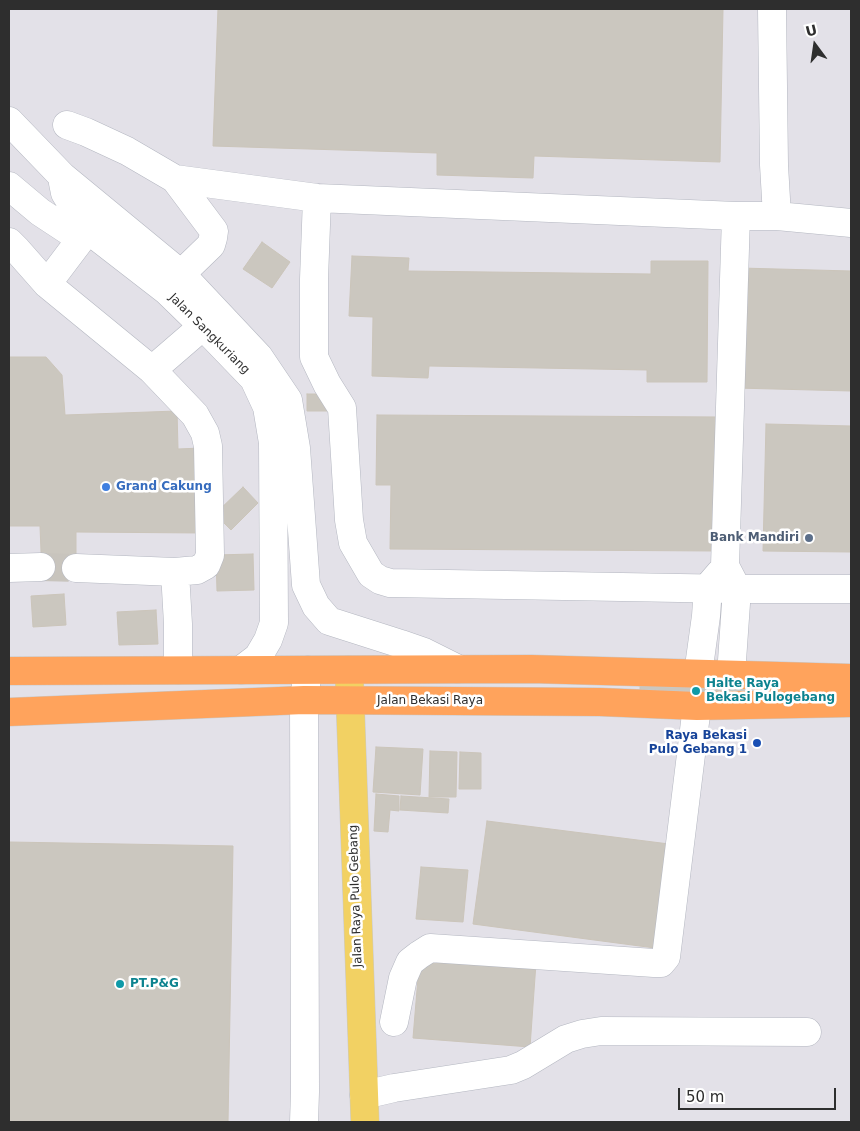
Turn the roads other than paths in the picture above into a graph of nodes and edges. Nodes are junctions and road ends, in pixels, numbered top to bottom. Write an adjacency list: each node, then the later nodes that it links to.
1 (772, 9): 9 (street)
2 (9, 122): 4 (street, Jalan Sangkuriang)
3 (67, 125): 5 (street)
4 (62, 176): 11 (street, Jalan Sangkuriang); 13 (street, Jalan Sangkuriang)
5 (175, 179): 7 (street); 13 (street)
6 (9, 186): 11 (street)
7 (317, 198): 8 (street); 23 (street)
8 (736, 216): 9 (street); 22 (street)
9 (777, 216): 10 (street)
10 (851, 223)
11 (84, 234): 13 (street, Jalan Sangkuriang); 14 (street)
12 (9, 242): 14 (street)
13 (174, 282): 15 (street, Jalan Sangkuriang); 17 (street, Jalan Sangkuriang)
14 (47, 284): 16 (street)
15 (202, 326): 16 (street); 17 (street, Jalan Sangkuriang)
16 (152, 370): 21 (street)
17 (277, 404): 25 (street); 27 (street, Jalan Sangkuriang)
18 (42, 567): 19 (street)
19 (9, 568)
20 (76, 568): 21 (street)
21 (175, 572): 26 (street)
22 (731, 577): 23 (street); 24 (street); 32 (street)
23 (708, 587): 31 (street)
24 (851, 589)
25 (458, 669): 29 (highway); 31 (highway)
26 (178, 670): 27 (highway); 30 (highway)
27 (241, 670): 28 (highway)
28 (308, 670): 29 (highway); 34 (street)
29 (349, 670): 35 (main road, Jalan Raya Pulo Gebang)
30 (16, 672)
31 (698, 674): 32 (highway)
32 (731, 674): 33 (highway)
33 (851, 678)
34 (304, 700): 35 (highway, Jalan Bekasi Raya); 38 (highway, Jalan Bekasi Raya); 42 (street)
35 (349, 701): 37 (highway, Jalan Bekasi Raya); 41 (main road, Jalan Raya Pulo Gebang)
36 (851, 703): 37 (highway, Jalan Bekasi Raya)
37 (697, 706): 39 (street)
38 (9, 712)
39 (394, 1022)
40 (807, 1032): 41 (street)
41 (364, 1095): 43 (main road, Jalan Raya Pulo Gebang)
42 (304, 1122)
43 (365, 1122)

